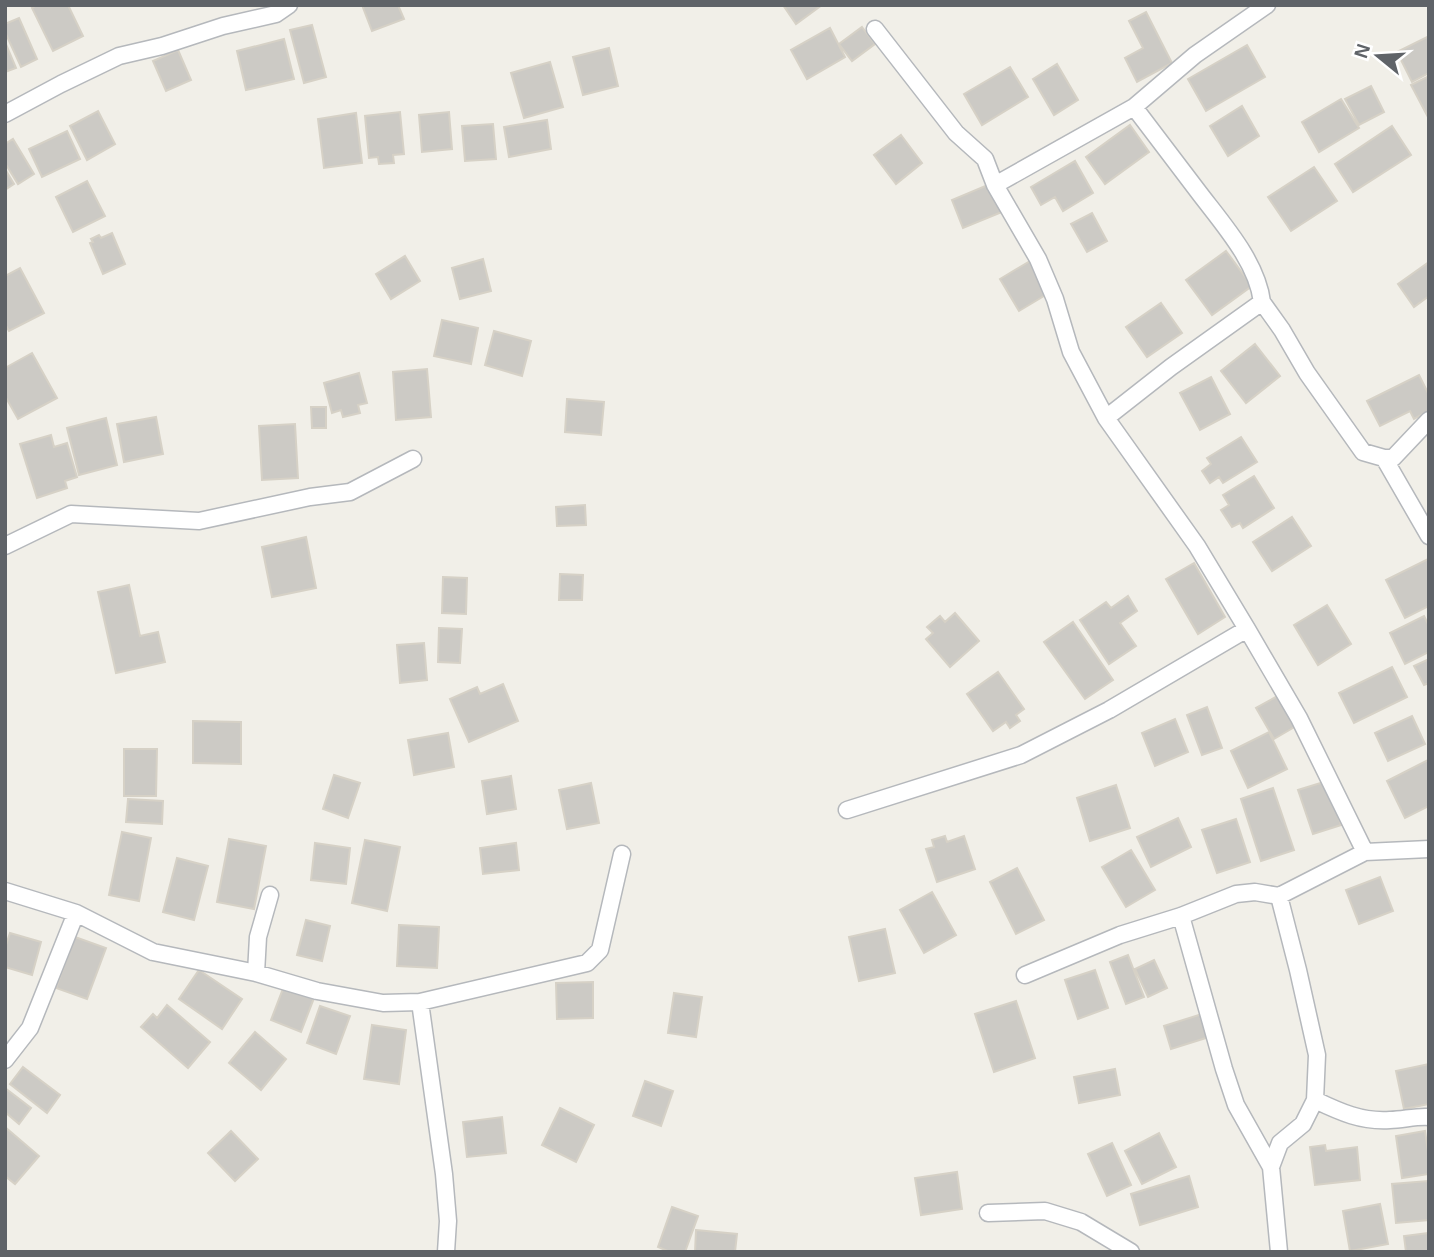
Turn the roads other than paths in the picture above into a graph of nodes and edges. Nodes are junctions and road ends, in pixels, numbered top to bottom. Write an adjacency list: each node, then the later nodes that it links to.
1 (289, 5): 5 (street)
2 (1267, 5): 4 (street)
3 (875, 29): 6 (street)
4 (1134, 107): 6 (street); 7 (street)
5 (5, 114)
6 (995, 185): 8 (street)
7 (1262, 302): 8 (street); 10 (street)
8 (1105, 418): 14 (street)
9 (1429, 420): 10 (street)
10 (1384, 458): 12 (street)
11 (413, 459): 13 (street)
12 (1429, 536)
13 (5, 546)
14 (1247, 629): 15 (street); 17 (street)
15 (847, 810)
16 (1429, 849): 17 (street)
17 (1365, 852): 21 (street)
18 (622, 854): 26 (street)
19 (5, 891): 22 (street)
20 (270, 895): 24 (street)
21 (1279, 896): 23 (street); 28 (street)
22 (76, 913): 24 (street); 27 (street)
23 (1181, 916): 25 (street); 30 (street)
24 (256, 973): 26 (street)
25 (1025, 975)
26 (420, 1002): 33 (street)
27 (5, 1060)
28 (1315, 1100): 29 (street); 30 (street)
29 (1429, 1116)
30 (1271, 1167): 34 (street)
31 (988, 1213): 32 (street)
32 (1126, 1250)
33 (446, 1252)
34 (1279, 1252)

